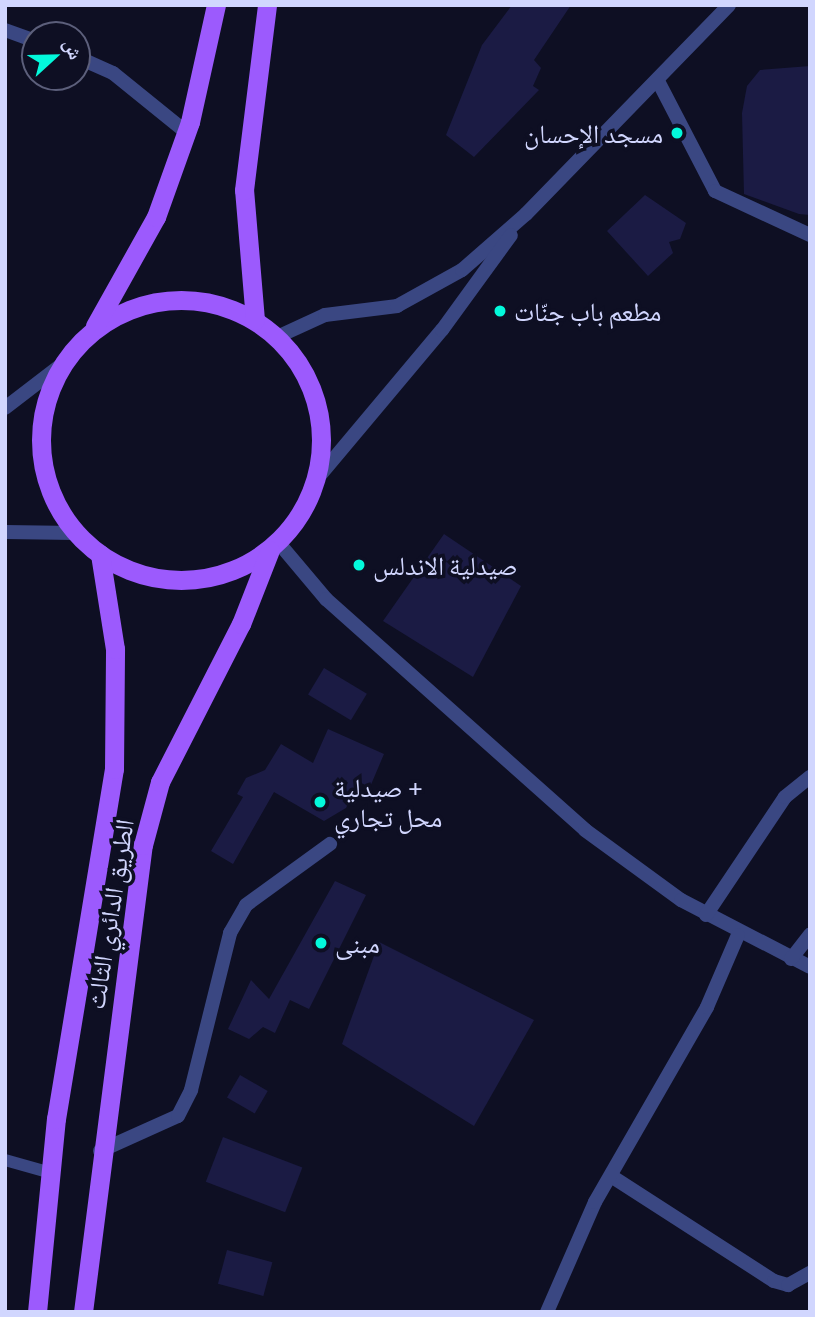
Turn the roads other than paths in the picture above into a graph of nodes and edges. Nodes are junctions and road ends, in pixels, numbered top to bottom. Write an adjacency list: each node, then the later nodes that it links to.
1 (215, 5): 6 (main road)
2 (267, 5): 9 (main road)
3 (729, 5): 5 (street)
4 (91, 63): 6 (street)
5 (658, 81): 7 (street); 8 (street)
6 (187, 133): 10 (main road)
7 (526, 214): 11 (street); 14 (street)
8 (810, 235)
9 (255, 320): 10 (main road); 11 (main road)
10 (93, 329): 12 (main road)
11 (277, 337): 14 (main road)
12 (61, 365): 13 (street); 16 (main road)
13 (5, 408)
14 (316, 480): 17 (main road, الطريق الدائري الثالث)
15 (5, 532): 16 (street)
16 (75, 533): 18 (main road)
17 (274, 546): 18 (main road); 21 (street); 26 (main road, الطريق الدائري الثالث)
18 (100, 554): 28 (main road, الطريق الدائري الثالث)
19 (810, 777): 21 (street)
20 (331, 844): 26 (street)
21 (706, 915): 22 (street)
22 (738, 934): 24 (street); 29 (street)
23 (810, 935): 24 (street)
24 (791, 958): 25 (street)
25 (810, 967)
26 (100, 1151): 32 (main road, الطريق الدائري الثالث)
27 (5, 1160): 28 (lane)
28 (51, 1173): 31 (main road, الطريق الدائري الثالث)
29 (611, 1176): 30 (street); 33 (street)
30 (810, 1273)
31 (37, 1312)
32 (83, 1312)
33 (547, 1312)

